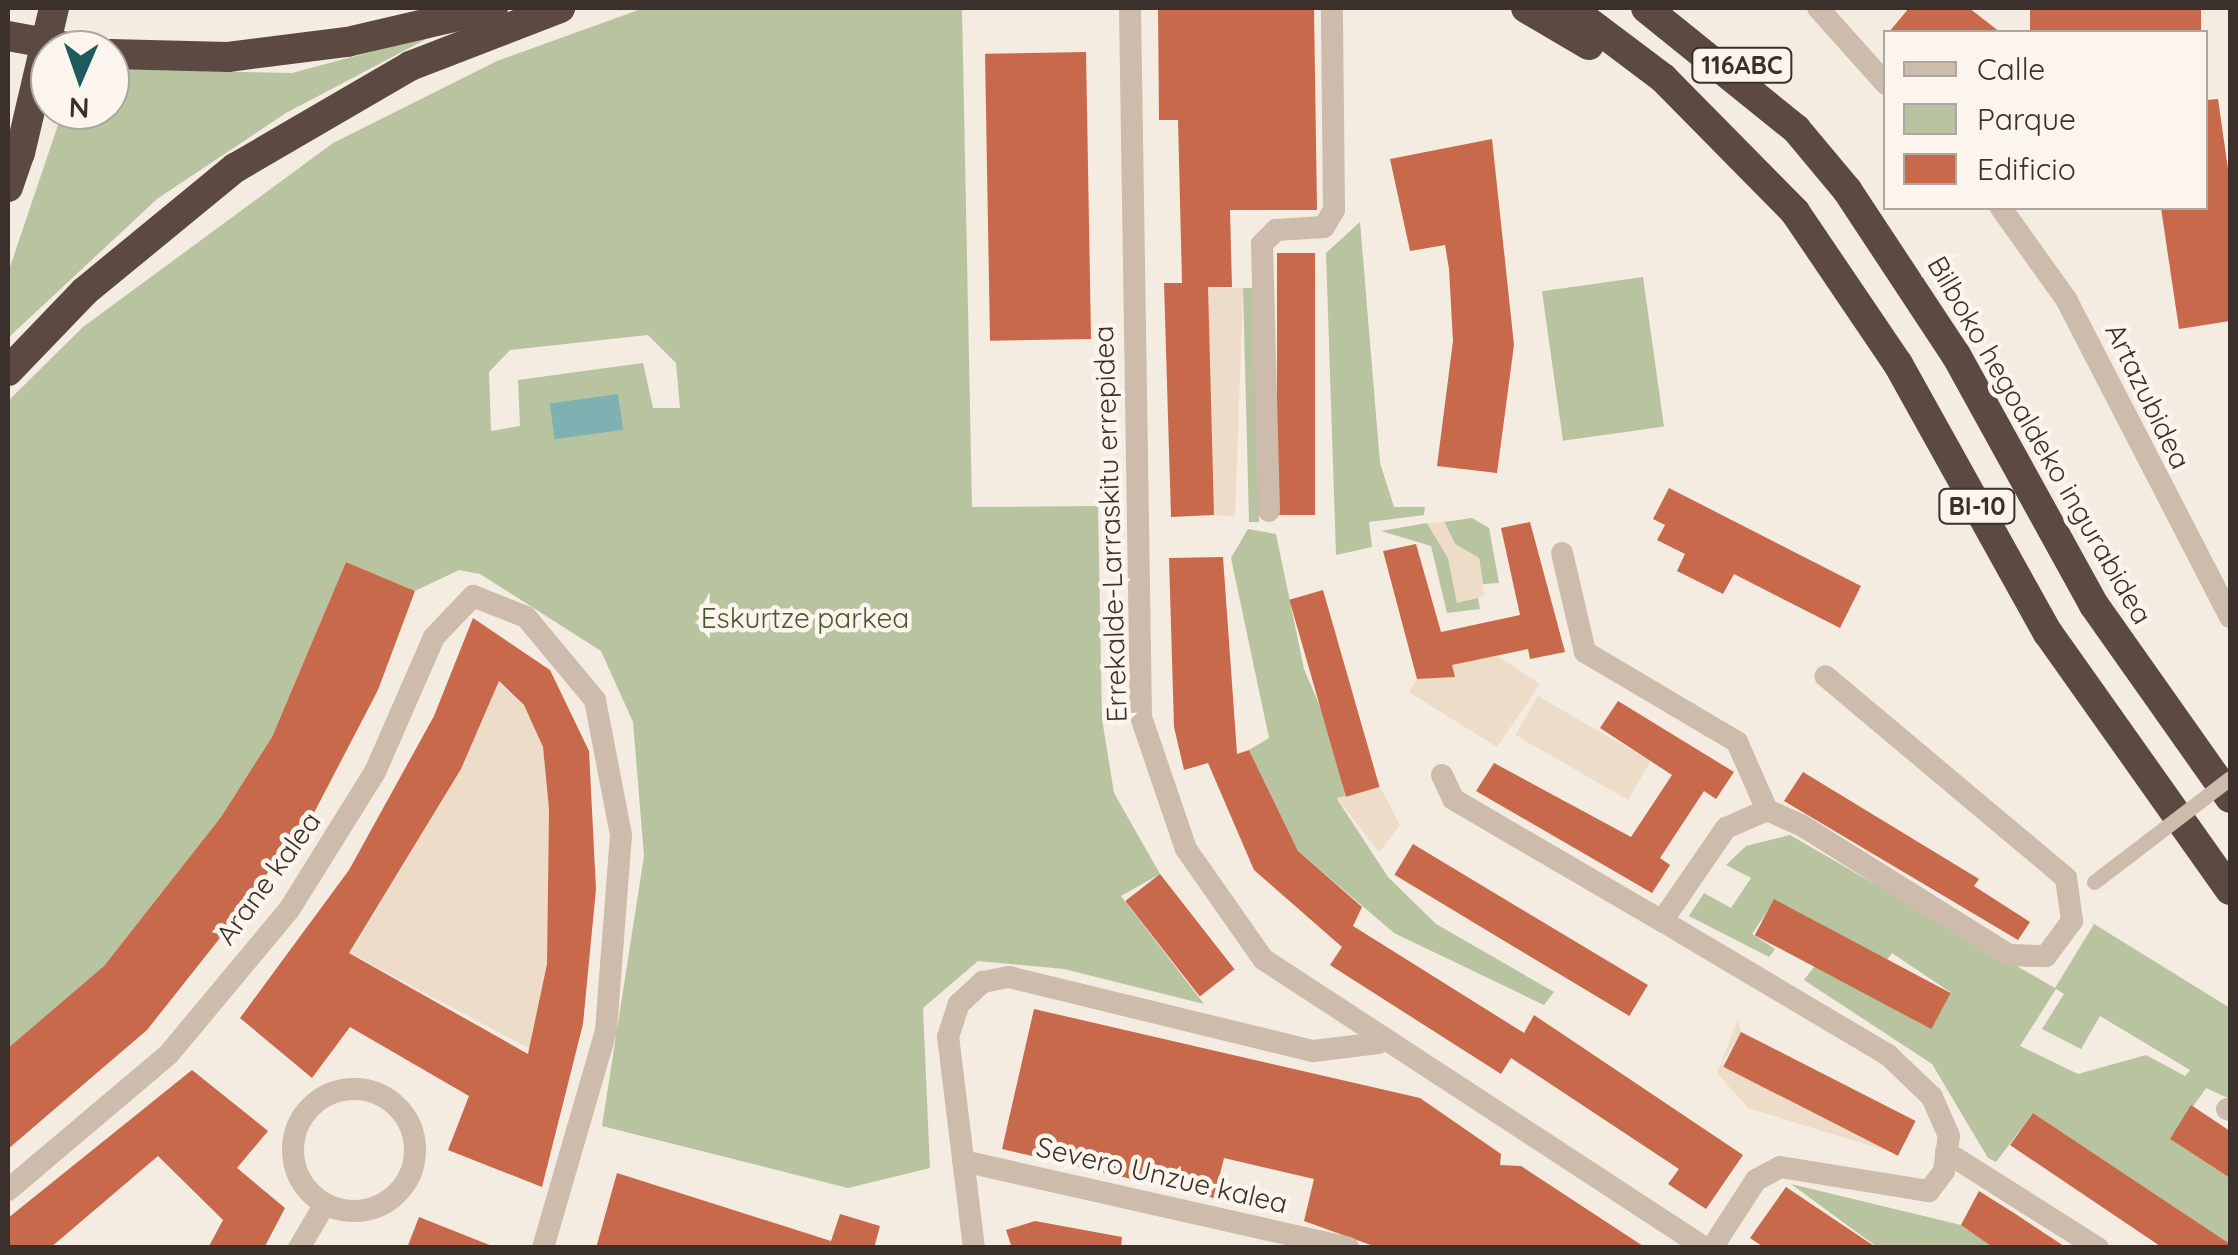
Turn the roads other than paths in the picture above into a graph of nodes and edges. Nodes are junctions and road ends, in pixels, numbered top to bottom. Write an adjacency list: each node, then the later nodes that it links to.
1 (9, 8): 12 (highway)
2 (54, 8): 17 (highway, bridge)
3 (493, 8): 13 (highway)
4 (560, 8): 19 (highway)
5 (1130, 8): 31 (street, Errekalde-Larraskitu errepidea)
6 (1332, 8): 20 (street)
7 (1526, 8): 16 (highway)
8 (1570, 8): 16 (highway, BI-10)
9 (1646, 8): 15 (highway, Bilboko hegoaldeko ingurabidea / BI-10)
10 (1682, 8): 15 (highway, 116ABC)
11 (1818, 8): 14 (street)
12 (8, 16)
13 (130, 55)
14 (1883, 81)
15 (1796, 129): 26 (highway, Bilboko hegoaldeko ingurabidea / BI-10)
16 (1716, 130): 29 (highway, BI-10)
17 (8, 187)
18 (2002, 210): 22 (street, Artazubidea)
19 (8, 371)
20 (1269, 511)
21 (1562, 553): 27 (street)
22 (2230, 617)
23 (1826, 676): 27 (street)
24 (1442, 775): 30 (street)
25 (2230, 778): 28 (street, bridge)
26 (2230, 798)
27 (1767, 810): 30 (street)
28 (2094, 882)
29 (2230, 890)
30 (1662, 921): 32 (street)
31 (1380, 1043): 33 (street); 40 (street, Errekalde-Larraskitu errepidea)
32 (1946, 1152): 40 (street); 41 (street)
33 (963, 1162): 38 (street); 39 (street, Severo Unzue kalea)
34 (8, 1190): 37 (street, Arane kalea)
35 (325, 1204): 35 (street); 36 (street)
36 (299, 1248)
37 (543, 1248)
38 (974, 1248)
39 (1348, 1248)
40 (1709, 1248)
41 (2098, 1248)

